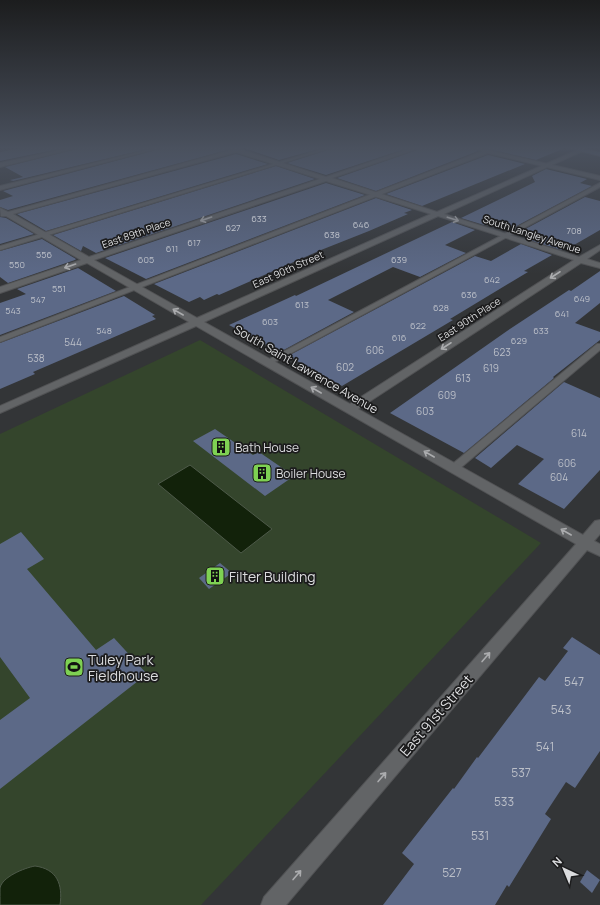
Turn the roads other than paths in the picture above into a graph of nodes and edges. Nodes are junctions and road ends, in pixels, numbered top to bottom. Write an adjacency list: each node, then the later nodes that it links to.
1 (87, 190): 9 (street)
2 (189, 190): 11 (lane)
3 (290, 190): 15 (street, East 89th Place, one-way to 15)
4 (364, 190): 8 (street, South Langley Avenue)
5 (386, 190): 8 (lane)
6 (490, 190): 10 (street, East 90th Street)
7 (590, 190): 12 (lane)
8 (376, 194): 10 (street, South Langley Avenue); 18 (lane)
9 (2, 213): 11 (street, South Saint Lawrence Avenue)
10 (437, 214): 12 (street, South Langley Avenue, one-way to 12); 20 (street, East 90th Street)
11 (44, 235): 14 (lane); 15 (street, South Saint Lawrence Avenue)
12 (505, 236): 16 (street, South Langley Avenue); 23 (lane)
13 (600, 247): 16 (street, East 90th Place)
14 (0, 248)
15 (88, 260): 18 (street, South Saint Lawrence Avenue); 19 (street, East 89th Place, one-way to 19)
16 (580, 260): 17 (street, South Langley Avenue); 24 (street, East 90th Place, one-way to 24)
17 (600, 266)
18 (136, 287): 20 (street, South Saint Lawrence Avenue, one-way to 18); 21 (lane)
19 (0, 290)
20 (196, 322): 23 (street, South Saint Lawrence Avenue); 25 (street, East 90th Street)
21 (0, 340)
22 (600, 346): 26 (lane)
23 (268, 362): 24 (street, South Saint Lawrence Avenue, one-way to 23)
24 (350, 409): 26 (street, South Saint Lawrence Avenue, one-way to 24)
25 (0, 410)
26 (454, 468): 28 (street, South Saint Lawrence Avenue, one-way to 26)
27 (600, 525): 28 (street, East 91st Street)
28 (585, 542): 29 (street, South Saint Lawrence Avenue); 30 (street, East 91st Street, one-way to 28)
29 (600, 551)
30 (272, 905)

